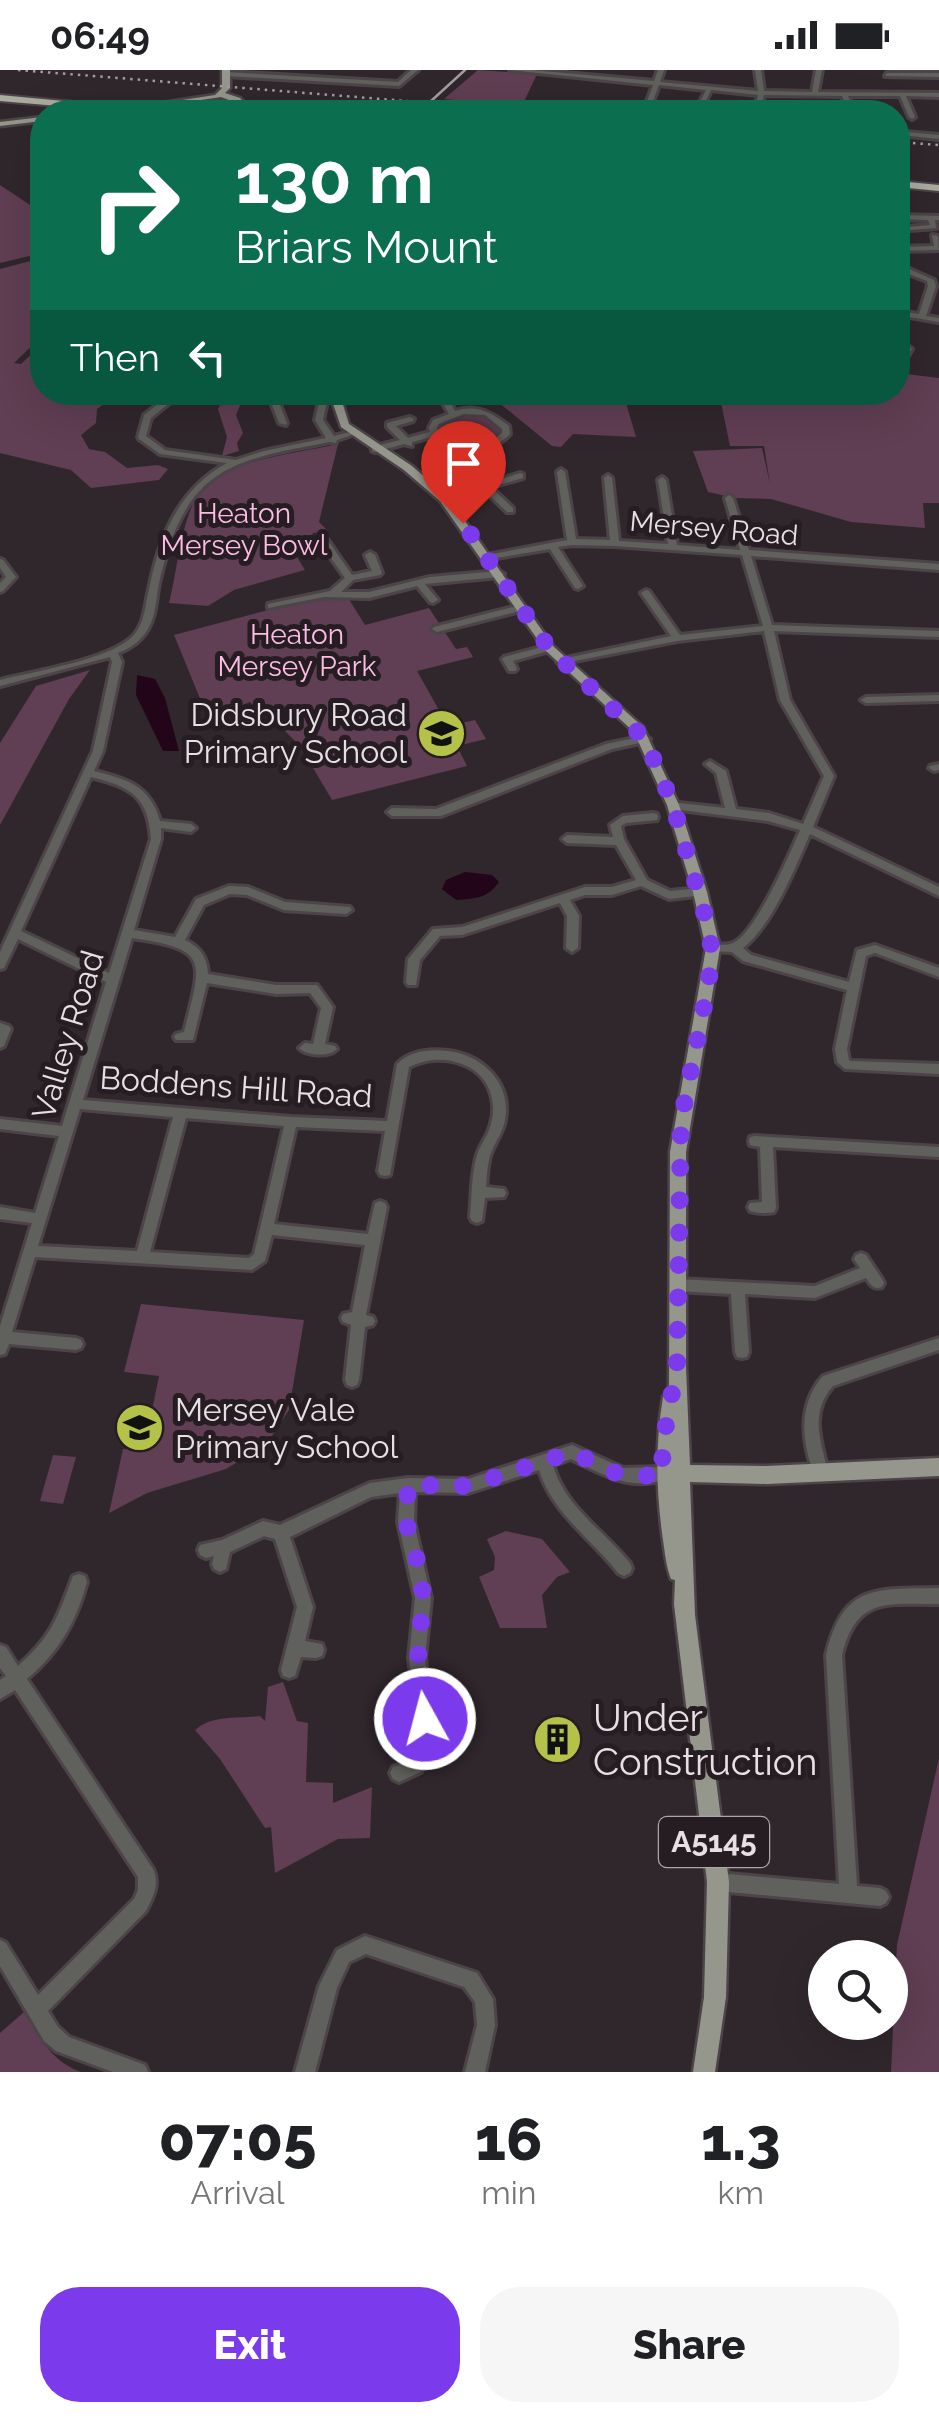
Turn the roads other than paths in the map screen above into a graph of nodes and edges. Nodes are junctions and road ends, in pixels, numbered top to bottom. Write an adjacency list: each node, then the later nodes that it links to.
1 (414, 70): 6 (street)
2 (513, 70): 10 (street)
3 (662, 70): 10 (street)
4 (758, 70): 12 (street)
5 (819, 70): 13 (street)
6 (226, 72): 14 (main road)
7 (709, 72): 11 (street)
8 (939, 73): 9 (street)
9 (887, 75)
10 (656, 84): 11 (street); 21 (street)
11 (707, 88): 12 (street); 22 (street)
12 (761, 92): 13 (street); 23 (street)
13 (815, 93): 15 (street)
14 (222, 94): 19 (main road); 20 (main road)
15 (844, 94): 16 (street); 24 (street)
16 (902, 94): 17 (street); 25 (street)
17 (939, 95)
18 (0, 99): 26 (highway); 27 (highway)
19 (208, 100): 20 (main road)
20 (237, 100)
21 (650, 100)
22 (702, 100)
23 (759, 100)
24 (847, 100)
25 (905, 100)
26 (30, 103)
27 (30, 104)
28 (910, 112): 29 (street)
29 (912, 117)
30 (30, 120): 31 (main road)
31 (0, 124)
32 (910, 135): 33 (street)
33 (939, 137)
34 (910, 187): 35 (highway)
35 (939, 191)
36 (910, 217): 37 (street)
37 (935, 218): 38 (street)
38 (910, 228)
39 (934, 236): 40 (street)
40 (910, 251)
41 (910, 272): 43 (street)
42 (910, 314): 43 (street)
43 (922, 316): 44 (street)
44 (939, 320)
45 (162, 405): 58 (street)
46 (277, 405): 52 (street)
47 (325, 405): 55 (street)
48 (336, 405): 53 (main road)
49 (448, 405): 50 (street)
50 (452, 413): 54 (street); 54 (street)
51 (410, 419): 56 (street)
52 (283, 422)
53 (352, 432): 55 (street); 55 (street); 57 (main road, A5145)
54 (437, 438): 56 (street)
55 (329, 440): 58 (street)
56 (408, 444): 57 (street)
57 (379, 451): 64 (main road, A5145)
58 (219, 462): 93 (street)
59 (562, 472): 68 (street)
60 (520, 476): 63 (street)
61 (608, 478): 69 (street)
62 (662, 480): 71 (street)
63 (485, 486): 64 (street); 66 (street)
64 (444, 498): 74 (main road, A5145)
65 (729, 498): 73 (street)
66 (510, 510)
67 (324, 541): 78 (street)
68 (572, 542): 69 (street, Mersey Road); 70 (street, Mersey Road)
69 (615, 542): 71 (street, Mersey Road)
70 (553, 546): 74 (street, Mersey Road); 81 (street)
71 (673, 547): 73 (street, Mersey Road)
72 (370, 554): 78 (street)
73 (744, 554): 76 (street, Mersey Road); 87 (street)
74 (487, 558): 77 (main road, A5145)
75 (0, 562): 80 (street)
76 (939, 567)
77 (499, 574): 79 (street); 86 (main road, A5145)
78 (350, 578): 82 (street)
79 (420, 582): 82 (street); 84 (street)
80 (5, 586)
81 (578, 586)
82 (334, 593): 85 (street)
83 (646, 593): 90 (street)
84 (433, 600)
85 (271, 606)
86 (521, 608): 88 (street); 91 (main road, A5145)
87 (768, 628): 89 (street); 90 (street); 107 (street)
88 (437, 629)
89 (939, 634)
90 (677, 638): 94 (street)
91 (549, 648): 92 (street); 94 (main road, A5145)
92 (493, 649)
93 (113, 652): 95 (street); 100 (street)
94 (562, 662): 98 (main road, A5145)
95 (0, 683)
96 (939, 698): 97 (street)
97 (866, 700)
98 (645, 739): 101 (main road, A5145); 102 (street)
99 (710, 764): 103 (street)
100 (89, 773): 105 (street); 116 (street)
101 (673, 805): 103 (street); 111 (main road, A5145)
102 (392, 812)
103 (730, 812): 107 (street)
104 (653, 816): 109 (street)
105 (156, 824): 106 (street); 115 (street, Valley Road)
106 (191, 828)
107 (808, 829): 112 (street); 120 (street)
108 (567, 839): 109 (street)
109 (619, 841): 110 (street)
110 (642, 882): 111 (street); 113 (street)
111 (700, 892): 119 (main road, A5145)
112 (939, 892)
113 (563, 898): 118 (street); 125 (street)
114 (346, 910): 117 (street)
115 (128, 932): 117 (street); 124 (street, Valley Road)
116 (15, 933): 121 (street); 124 (street)
117 (180, 938): 123 (street)
118 (572, 948)
119 (713, 948): 120 (street); 152 (main road, A5145)
120 (736, 948): 126 (street)
121 (0, 966)
122 (939, 972): 126 (street)
123 (202, 978): 128 (street); 130 (street)
124 (114, 980): 132 (street, Valley Road)
125 (412, 982)
126 (852, 987): 131 (street)
127 (0, 1028): 129 (street)
128 (184, 1037)
129 (0, 1043)
130 (318, 1049)
131 (939, 1069)
132 (76, 1104): 133 (street, Boddens Hill Road); 137 (street, Valley Road)
133 (181, 1113): 134 (street, Boddens Hill Road); 150 (street)
134 (292, 1122): 136 (street, Boddens Hill Road); 147 (street)
135 (0, 1124): 137 (street)
136 (393, 1126): 139 (street, Boddens Hill Road); 140 (street, Boddens Hill Road)
137 (67, 1132): 146 (street, Valley Road)
138 (939, 1152): 143 (street)
139 (384, 1171)
140 (480, 1192): 141 (street); 145 (street, Boddens Hill Road)
141 (499, 1193)
142 (380, 1207): 148 (street)
143 (754, 1207)
144 (0, 1213): 146 (street)
145 (477, 1217)
146 (40, 1219): 149 (street, Valley Road)
147 (266, 1229): 148 (street); 150 (street)
148 (371, 1240): 158 (street)
149 (30, 1251): 150 (street); 154 (street, Valley Road)
150 (142, 1258)
151 (869, 1271): 153 (street)
152 (677, 1285): 153 (street); 162 (main road, A5145)
153 (738, 1288): 157 (street)
154 (2, 1343): 155 (street)
155 (76, 1344)
156 (939, 1344): 161 (street)
157 (742, 1352)
158 (358, 1374)
159 (544, 1460): 162 (street); 164 (street); 168 (street)
160 (939, 1468): 161 (main road)
161 (820, 1472): 163 (main road)
162 (672, 1473): 163 (main road); 165 (main road, A5145); 171 (main road, A5145)
163 (725, 1474): 165 (main road)
164 (408, 1485): 166 (street); 178 (street)
165 (684, 1501): 171 (main road, A5145)
166 (281, 1533): 167 (street); 172 (street)
167 (216, 1554)
168 (624, 1568)
169 (78, 1582): 176 (street)
170 (939, 1596): 180 (street)
171 (686, 1613): 179 (main road, A5145)
172 (294, 1648): 173 (street); 175 (street)
173 (316, 1650)
174 (0, 1652): 176 (street)
175 (289, 1670)
176 (18, 1677): 177 (street); 183 (street)
177 (0, 1691)
178 (414, 1772)
179 (718, 1882): 180 (street); 188 (main road, A5145)
180 (848, 1894): 181 (street)
181 (880, 1898)
182 (0, 1949): 183 (street)
183 (36, 2010): 184 (street)
184 (98, 2066): 185 (street)
185 (138, 2072)
186 (305, 2072): 187 (street)
187 (475, 2072)
188 (704, 2072)

